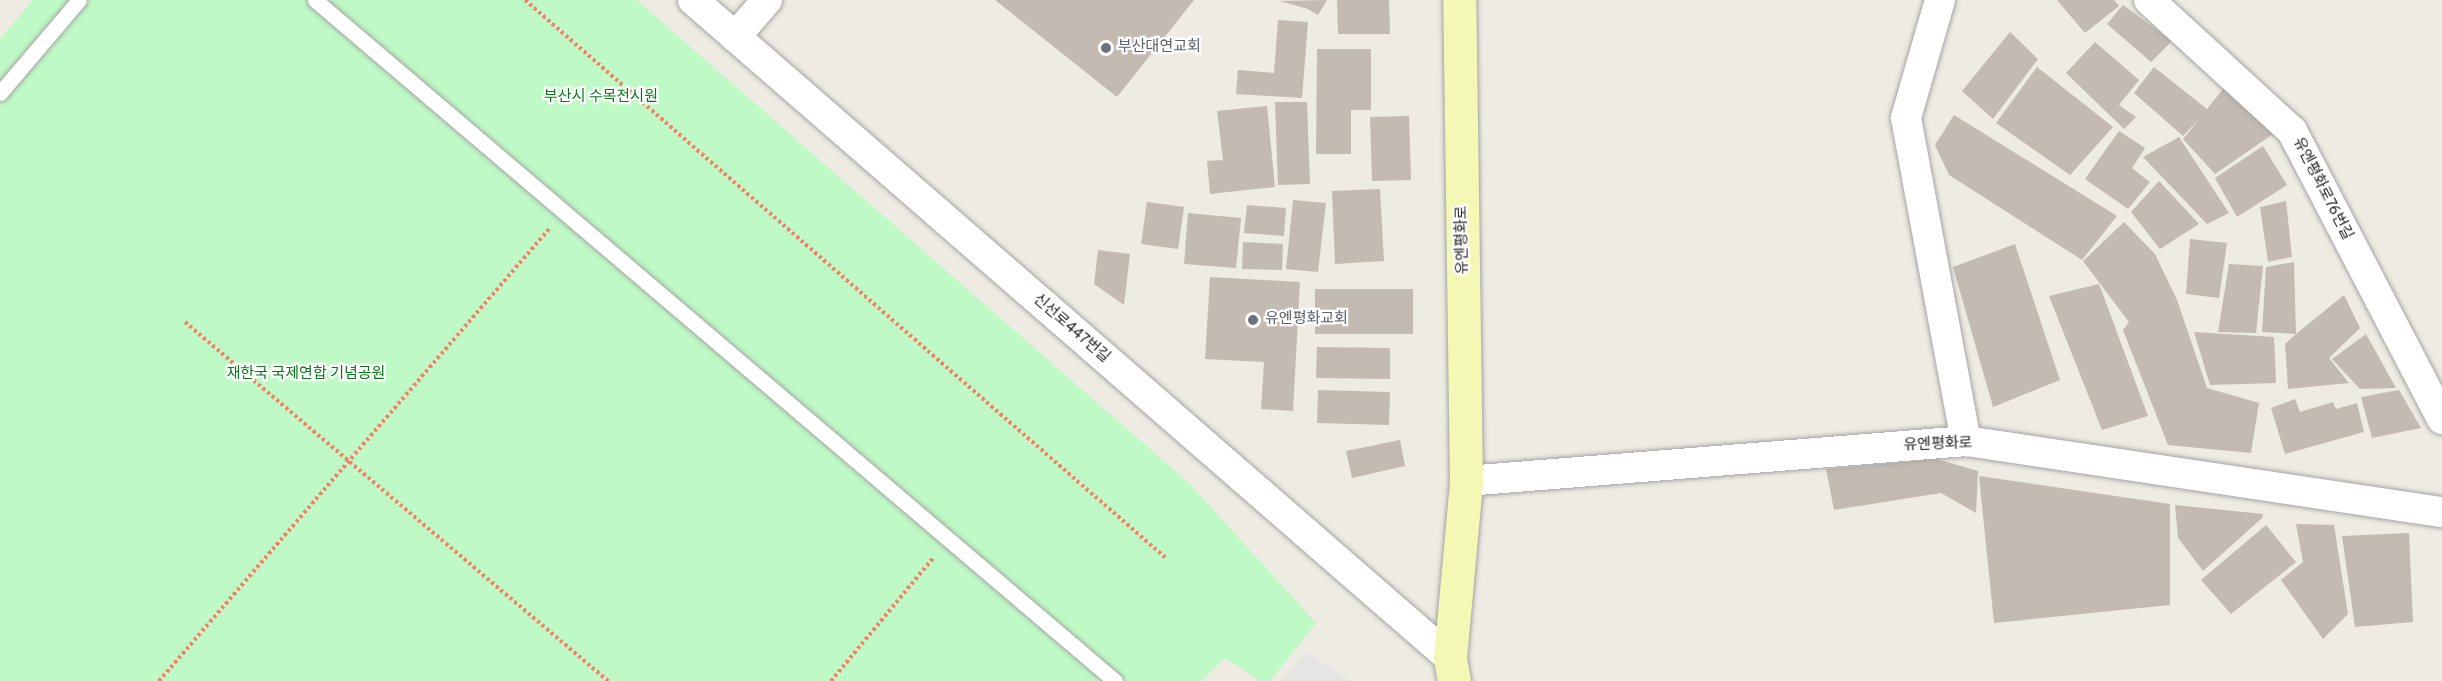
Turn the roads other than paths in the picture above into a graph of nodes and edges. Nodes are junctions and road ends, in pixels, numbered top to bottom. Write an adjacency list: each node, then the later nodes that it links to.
1 (79, 0): 9 (lane)
2 (315, 0): 15 (lane)
3 (693, 0): 8 (street, 신선로447번길)
4 (767, 0): 8 (street)
5 (1459, 0): 12 (main road, 유엔평화로)
6 (1940, 0): 11 (street)
7 (2149, 0): 10 (street, 유엔평화로76번길)
8 (735, 37): 14 (street, 신선로447번길)
9 (0, 93)
10 (2442, 419)
11 (1966, 441): 12 (street, 유엔평화로); 13 (street, 유엔평화로)
12 (1466, 481): 14 (main road, 유엔평화로)
13 (2442, 512)
14 (1452, 670)
15 (1115, 681)

